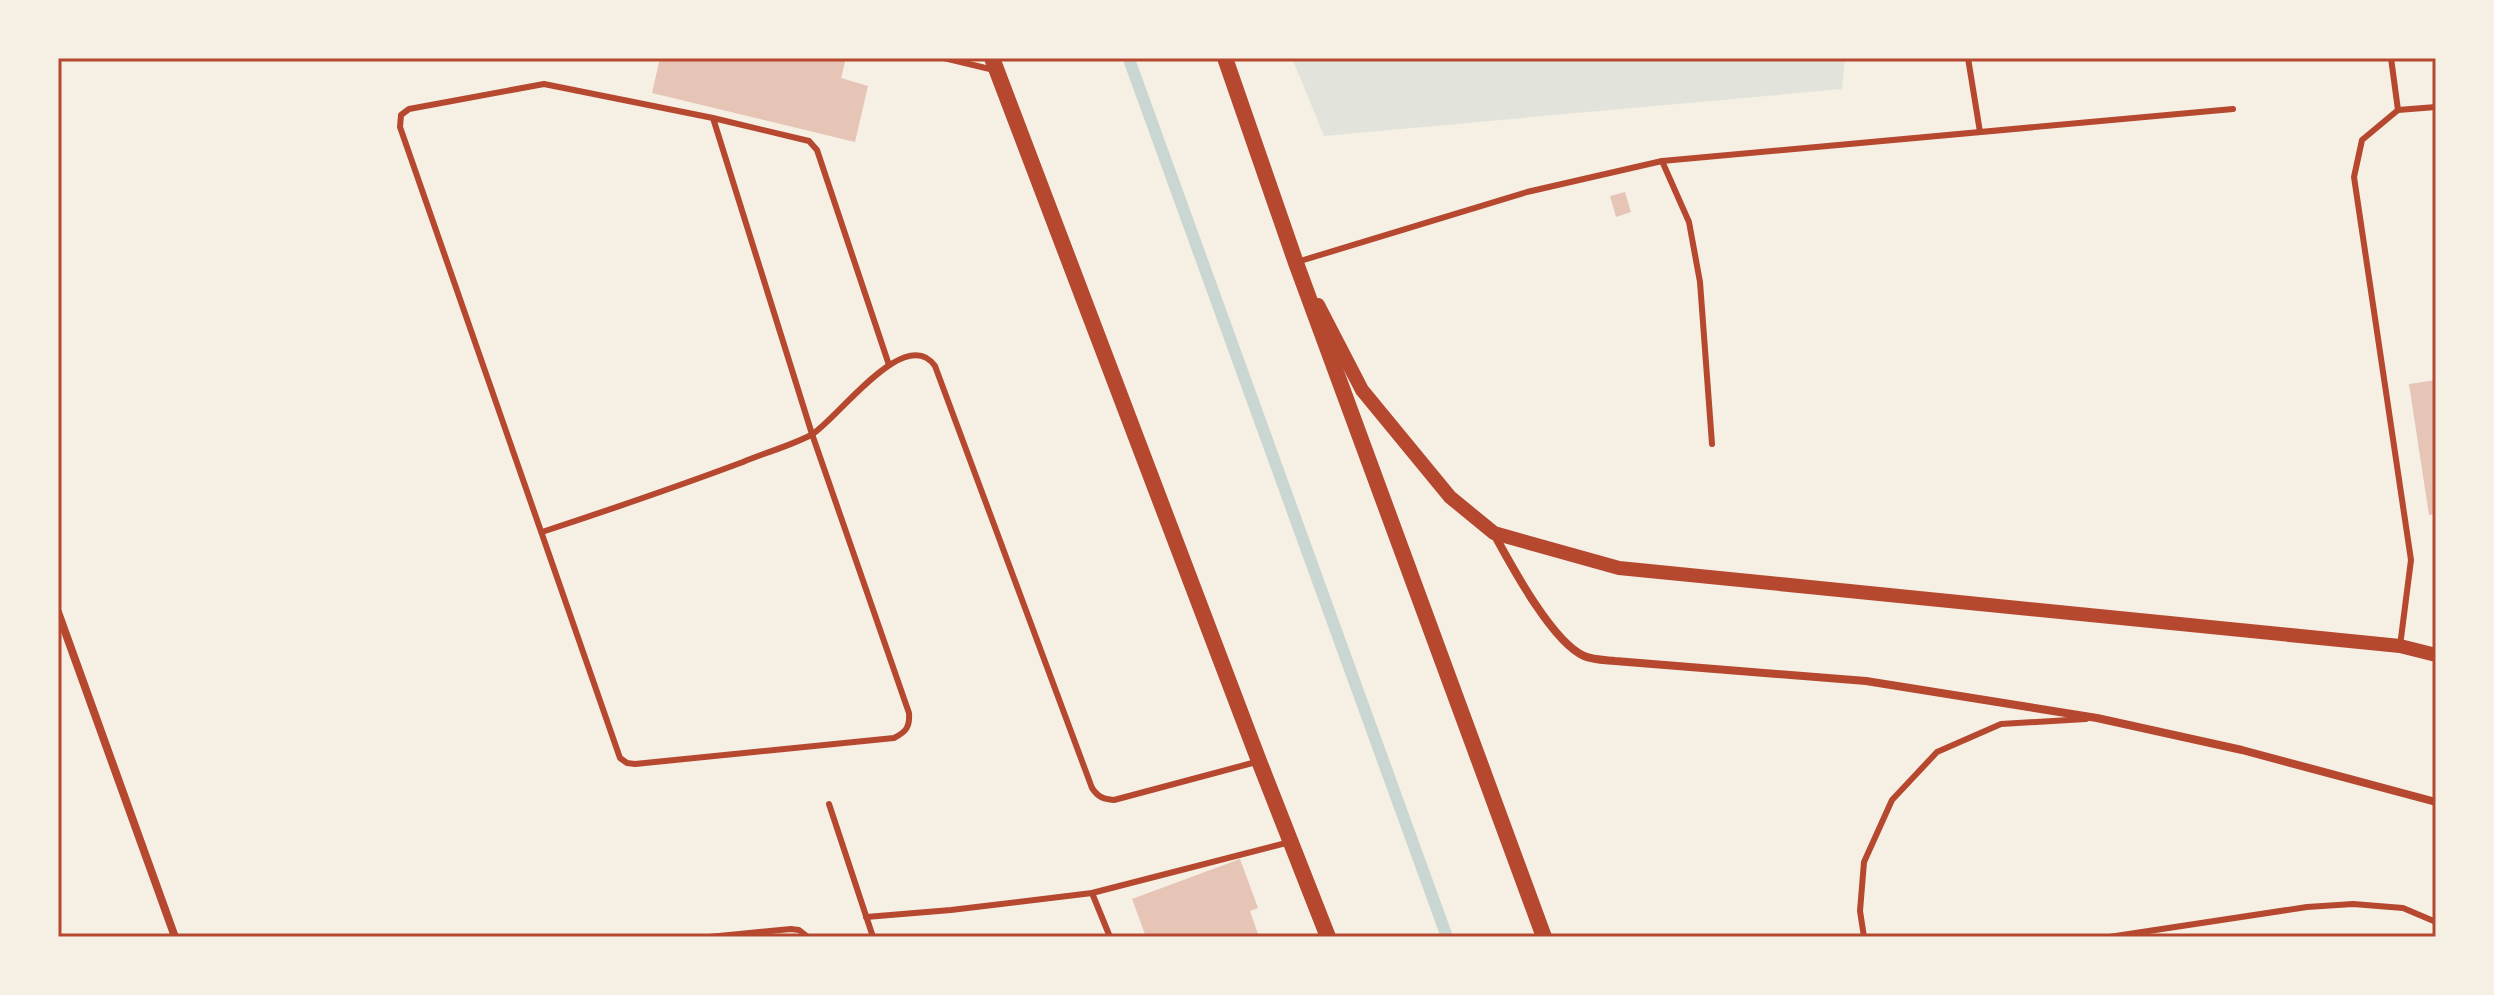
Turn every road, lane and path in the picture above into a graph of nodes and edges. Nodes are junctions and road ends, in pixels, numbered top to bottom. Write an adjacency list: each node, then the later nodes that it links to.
1 (944, 58): 5 (lane)
2 (1225, 58): 12 (main road)
3 (1968, 58): 10 (lane)
4 (2391, 58): 8 (lane)
5 (995, 64): 22 (main road)
6 (2436, 107): 8 (lane)
7 (2233, 109): 10 (lane)
8 (2398, 110): 19 (lane)
9 (713, 118): 13 (lane); 14 (lane); 16 (lane)
10 (1980, 132): 11 (lane)
11 (1662, 161): 12 (lane); 15 (lane)
12 (1296, 263): 17 (street); 35 (main road)
13 (889, 365): 14 (lane); 22 (lane)
14 (812, 434): 16 (lane); 16 (lane)
15 (1712, 444)
16 (542, 532)
17 (1494, 533): 19 (street); 21 (street)
18 (58, 612): 29 (street)
19 (2400, 646): 20 (street)
20 (2436, 655)
21 (2097, 718): 23 (street); 36 (lane)
22 (1259, 761): 25 (main road)
23 (2436, 802)
24 (829, 804): 27 (lane)
25 (1290, 842): 26 (lane); 34 (main road)
26 (1092, 893): 27 (lane); 33 (lane)
27 (866, 917): 32 (lane)
28 (2436, 922): 37 (lane)
29 (175, 937)
30 (709, 937): 31 (lane)
31 (808, 937)
32 (873, 937)
33 (1110, 937)
34 (1328, 937)
35 (1544, 937)
36 (1864, 937)
37 (2114, 937)

